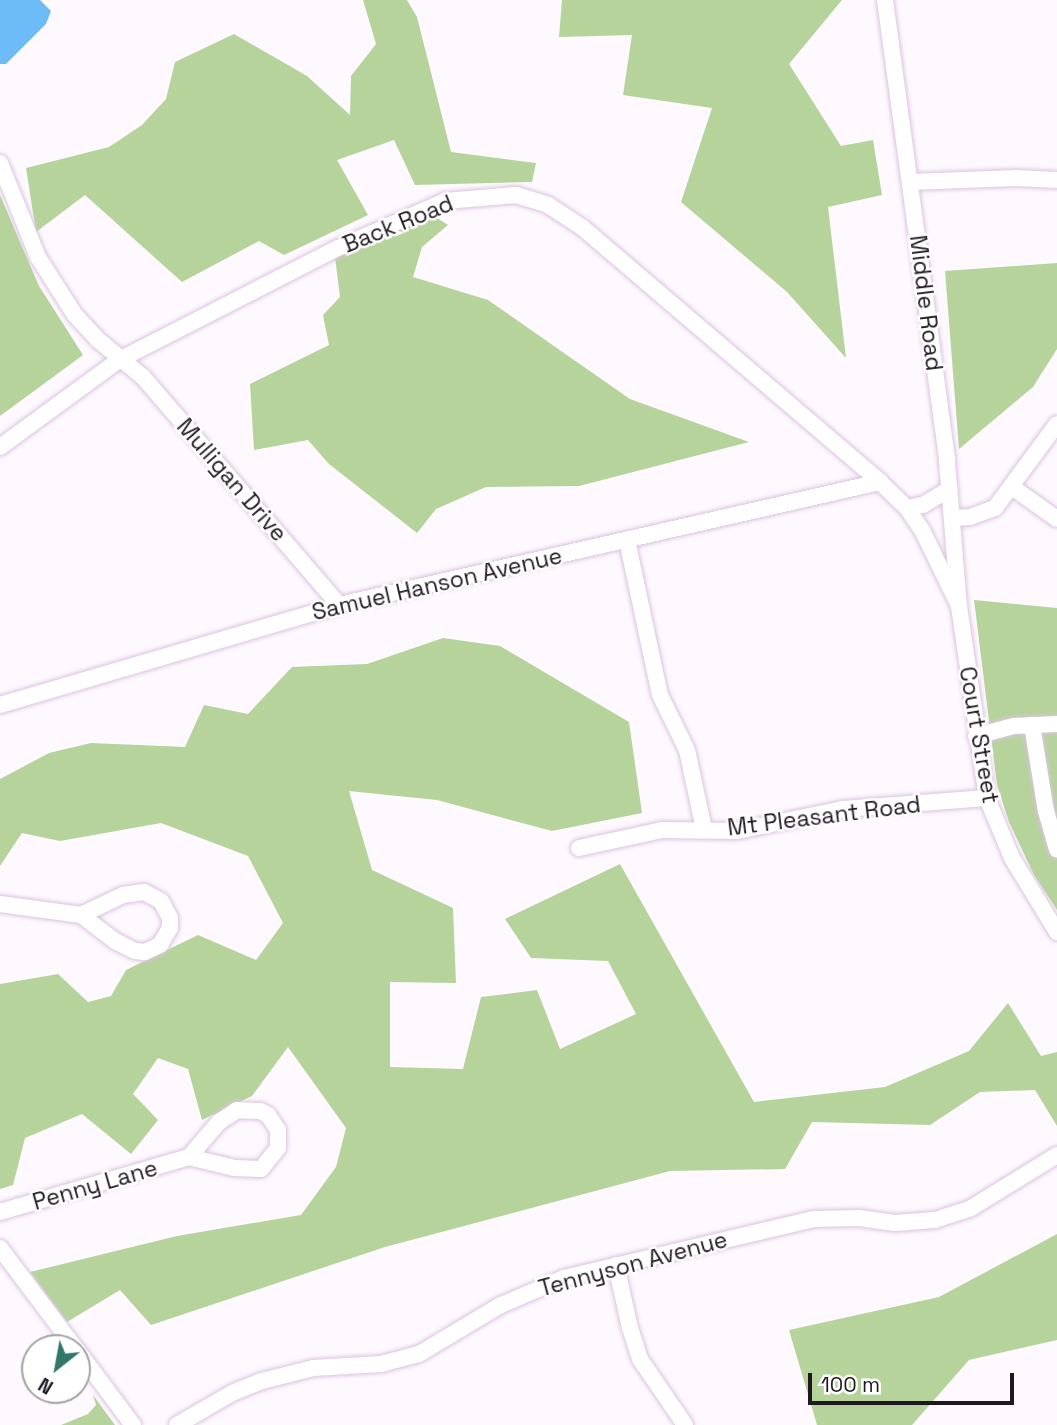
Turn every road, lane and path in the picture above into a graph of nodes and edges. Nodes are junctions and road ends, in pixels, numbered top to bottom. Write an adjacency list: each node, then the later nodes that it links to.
1 (885, 0): 4 (street, Middle Road)
2 (0, 163): 5 (street)
3 (1057, 180): 4 (street)
4 (910, 182): 10 (street, Middle Road)
5 (119, 360): 7 (street, Back Road); 8 (street, Back Road); 15 (street, Mulligan Drive)
6 (1057, 424): 9 (street)
7 (0, 447)
8 (880, 482): 11 (street, Back Road); 14 (street, Samuel Hanson Avenue)
9 (1012, 487): 12 (street); 13 (street)
10 (950, 489): 11 (street); 12 (street, Middle Road)
11 (907, 508): 16 (street, Back Road)
12 (953, 518): 16 (street, Middle Road)
13 (1057, 519)
14 (627, 540): 15 (street, Samuel Hanson Avenue); 22 (street)
15 (339, 605): 17 (street, Samuel Hanson Avenue)
16 (959, 606): 20 (street, Court Street)
17 (0, 705)
18 (1057, 724): 19 (street)
19 (1032, 725): 20 (street); 24 (street)
20 (976, 736): 21 (street, Court Street)
21 (987, 798): 22 (street, Mt Pleasant Road); 27 (street, Court Street)
22 (704, 829): 23 (street, Mt Pleasant Road)
23 (579, 848)
24 (1057, 849)
25 (0, 904): 26 (street)
26 (81, 915): 26 (street)
27 (1057, 932)
28 (1057, 1155): 32 (street, Tennyson Avenue)
29 (189, 1157): 29 (street, Penny Lane); 30 (street, Penny Lane)
30 (0, 1212)
31 (0, 1248): 33 (street)
32 (617, 1265): 36 (street, Tennyson Avenue); 37 (street)
33 (65, 1334)
34 (91, 1369): 35 (street)
35 (133, 1425)
36 (177, 1425)
37 (685, 1425)

